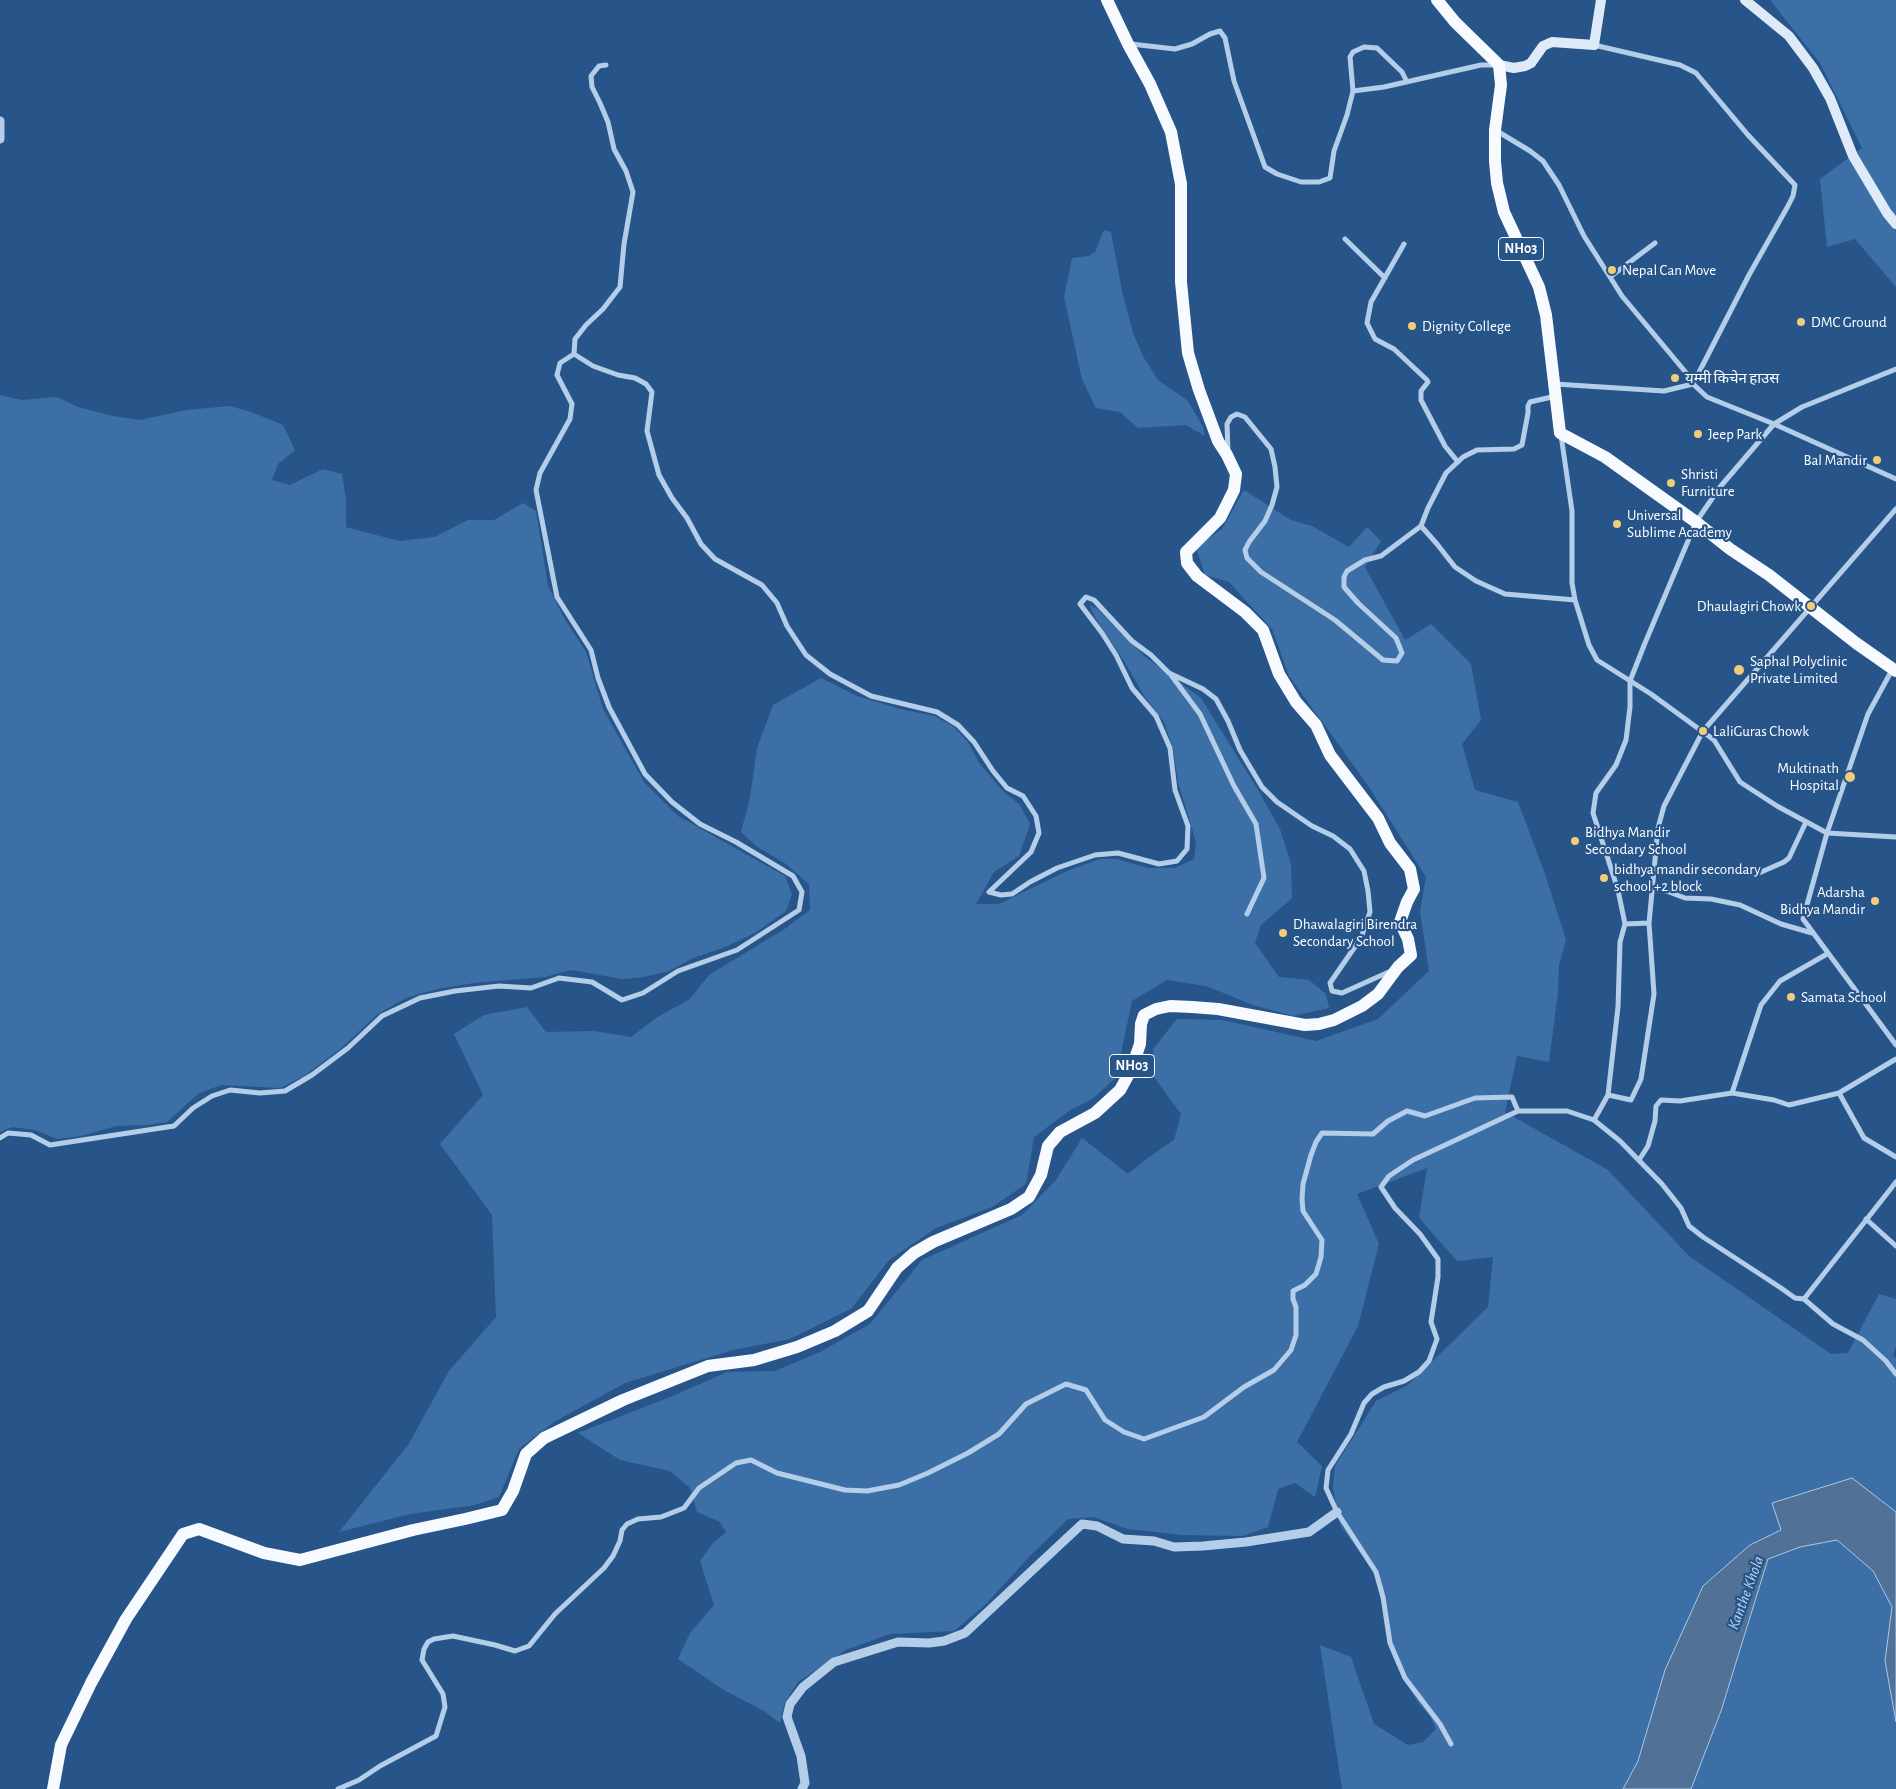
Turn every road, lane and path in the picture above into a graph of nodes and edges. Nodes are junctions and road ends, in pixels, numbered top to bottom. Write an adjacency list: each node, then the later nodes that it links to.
1 (1107, 0): 5 (main road, NH03)
2 (1436, 0): 7 (main road)
3 (1600, 0): 6 (main road)
4 (1746, 0): 14 (main road)
5 (1128, 44): 10 (street); 26 (main road, NH03)
6 (1594, 45): 7 (main road); 22 (street)
7 (1499, 64): 9 (street); 12 (main road, NH03)
8 (606, 65): 20 (street)
9 (1407, 82): 10 (street); 10 (street)
10 (1352, 92)
11 (0, 121): 13 (street)
12 (1495, 130): 19 (street); 23 (main road, NH03)
13 (0, 139)
14 (1896, 224)
15 (1345, 239): 18 (street)
16 (1655, 242): 19 (street)
17 (1404, 244): 18 (street)
18 (1385, 278): 27 (street)
19 (1610, 278): 22 (street)
20 (574, 354): 35 (street); 56 (street)
21 (1896, 369): 24 (street)
22 (1693, 384): 23 (street); 24 (street)
23 (1555, 390): 25 (main road, NH03); 27 (street)
24 (1774, 424): 28 (street); 30 (street)
25 (1560, 433): 30 (main road); 32 (street)
26 (1227, 455): 31 (street); 48 (main road, NH03)
27 (1458, 462): 31 (street)
28 (1896, 479)
29 (1896, 509): 33 (street)
30 (1696, 522): 33 (main road); 36 (street)
31 (1421, 526): 32 (street)
32 (1575, 600): 36 (street)
33 (1810, 606): 34 (main road); 37 (street)
34 (1894, 670): 39 (street)
35 (1169, 673): 43 (street); 48 (street)
36 (1630, 681): 37 (street); 45 (street)
37 (1703, 731): 38 (street); 42 (street)
38 (1806, 822): 39 (street); 41 (street)
39 (1827, 834): 40 (street); 46 (street)
40 (1896, 837)
41 (1759, 873)
42 (1653, 886): 44 (street); 46 (street)
43 (1247, 914)
44 (1649, 923): 45 (street); 53 (street)
45 (1625, 924): 53 (street)
46 (1812, 933): 47 (street)
47 (1827, 954): 49 (street); 51 (street)
48 (1398, 967): 66 (main road, NH03)
49 (1896, 1045)
50 (1896, 1060): 52 (street)
51 (1732, 1093): 52 (street); 58 (street)
52 (1839, 1093): 57 (street)
53 (1608, 1095): 55 (street)
54 (1518, 1111): 55 (street); 64 (street); 67 (street)
55 (1594, 1120): 58 (street)
56 (0, 1138)
57 (1896, 1157)
58 (1639, 1160): 62 (street)
59 (1896, 1182): 60 (street)
60 (1866, 1219): 61 (street); 62 (street)
61 (1896, 1246)
62 (1804, 1298): 63 (street)
63 (1896, 1374)
64 (1336, 1512): 65 (street); 68 (street)
65 (1451, 1744)
66 (53, 1789)
67 (338, 1789)
68 (802, 1789)

